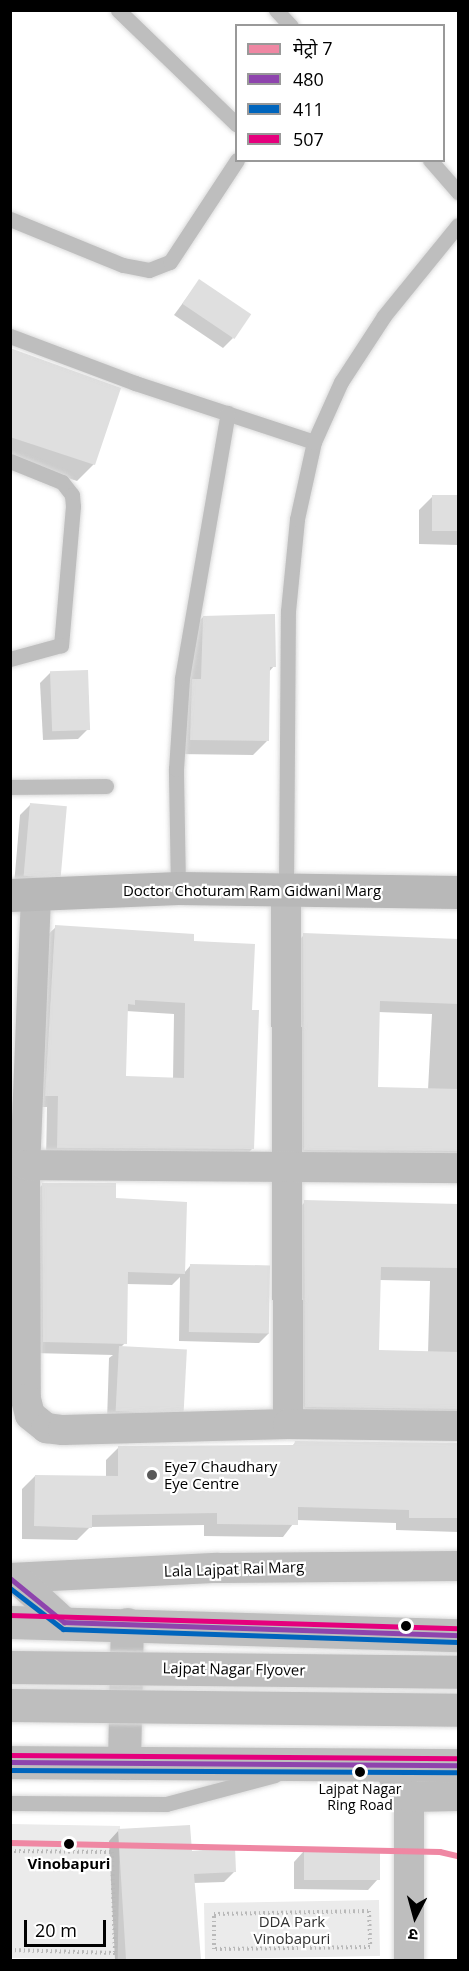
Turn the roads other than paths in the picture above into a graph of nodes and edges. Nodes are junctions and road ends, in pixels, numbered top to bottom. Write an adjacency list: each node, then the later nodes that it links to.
1 (118, 10): 4 (lane)
2 (276, 10): 3 (lane)
3 (289, 24)
4 (235, 123)
5 (236, 162): 8 (lane)
6 (432, 162): 7 (lane)
7 (459, 192)
8 (10, 219)
9 (459, 225): 12 (lane)
10 (10, 336): 11 (lane)
11 (228, 413): 12 (lane); 17 (lane)
12 (314, 442): 18 (lane)
13 (10, 461): 14 (lane)
14 (10, 658)
15 (106, 786): 16 (lane)
16 (10, 787)
17 (178, 888): 18 (street, Doctor Choturam Ram Gidwani Marg); 20 (street, Doctor Choturam Ram Gidwani Marg)
18 (286, 888): 19 (street, Doctor Choturam Ram Gidwani Marg); 22 (street)
19 (459, 892)
20 (23, 896): 21 (street)
21 (25, 1165): 22 (street); 24 (street)
22 (285, 1168): 23 (street); 24 (street)
23 (459, 1168)
24 (288, 1424): 25 (street)
25 (459, 1426)
26 (459, 1566): 27 (street, Lala Lajpat Rai Marg)
27 (14, 1578): 29 (street)
28 (10, 1622): 29 (main road)
29 (64, 1622): 30 (main road)
30 (127, 1624): 31 (main road); 37 (main road)
31 (459, 1635)
32 (10, 1666): 33 (main road, Lajpat Nagar Flyover, bridge)
33 (459, 1672)
34 (10, 1705): 35 (main road, bridge)
35 (459, 1710)
36 (10, 1762): 37 (main road)
37 (124, 1763): 38 (main road)
38 (310, 1765): 40 (main road); 43 (lane)
39 (459, 1765): 40 (main road)
40 (386, 1766): 42 (street)
41 (459, 1796): 42 (street)
42 (409, 1797): 44 (street)
43 (10, 1803)
44 (409, 1960)

